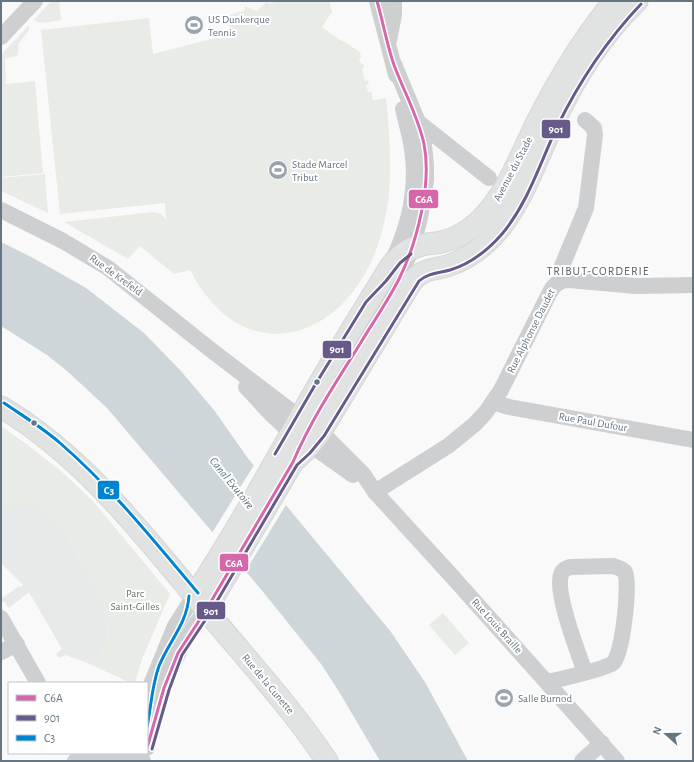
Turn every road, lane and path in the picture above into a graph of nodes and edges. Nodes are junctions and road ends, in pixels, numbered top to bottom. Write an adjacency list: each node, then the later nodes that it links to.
1 (35, 1): 6 (street)
2 (377, 1): 7 (street)
3 (394, 1): 7 (street)
4 (614, 1): 13 (main road, Avenue du Stade)
5 (637, 1): 15 (main road, Avenue du Stade)
6 (1, 38)
7 (388, 44): 9 (street)
8 (585, 120): 17 (street, Rue Alphonse Daudet)
9 (412, 121): 10 (street); 12 (street)
10 (489, 178)
11 (4, 213): 21 (street, Rue de Krefeld)
12 (414, 220): 13 (street); 14 (street); 16 (street)
13 (446, 241): 14 (main road, Avenue du Stade)
14 (412, 248): 15 (street); 16 (main road, Avenue du Stade); 21 (street)
15 (432, 269): 21 (main road, Avenue du Stade)
16 (387, 272): 21 (main road, Avenue du Stade)
17 (561, 280): 18 (street); 19 (street, Rue Alphonse Daudet)
18 (693, 285)
19 (493, 402): 22 (street, Rue Paul Dufour); 23 (street, Rue Alphonse Daudet)
20 (1, 407): 24 (main road, Rue de la Cunette)
21 (306, 432): 23 (street, Rue Louis Braille); 24 (main road)
22 (693, 440)
23 (375, 492): 29 (street, Rue Louis Braille)
24 (200, 603): 31 (street); 33 (street); 39 (main road, Rue de la Cunette)
25 (1, 618): 26 (street)
26 (17, 644): 27 (street); 30 (street)
27 (1, 652)
28 (584, 668): 28 (street); 29 (street)
29 (545, 679): 32 (street, Rue Louis Braille)
30 (37, 682)
31 (148, 692)
32 (602, 743): 40 (street); 41 (street, Rue Louis Braille)
33 (148, 744)
34 (101, 754): 37 (street)
35 (111, 754): 38 (street)
36 (144, 754): 38 (street)
37 (77, 759)
38 (135, 759)
39 (327, 761)
40 (582, 761)
41 (618, 761)

